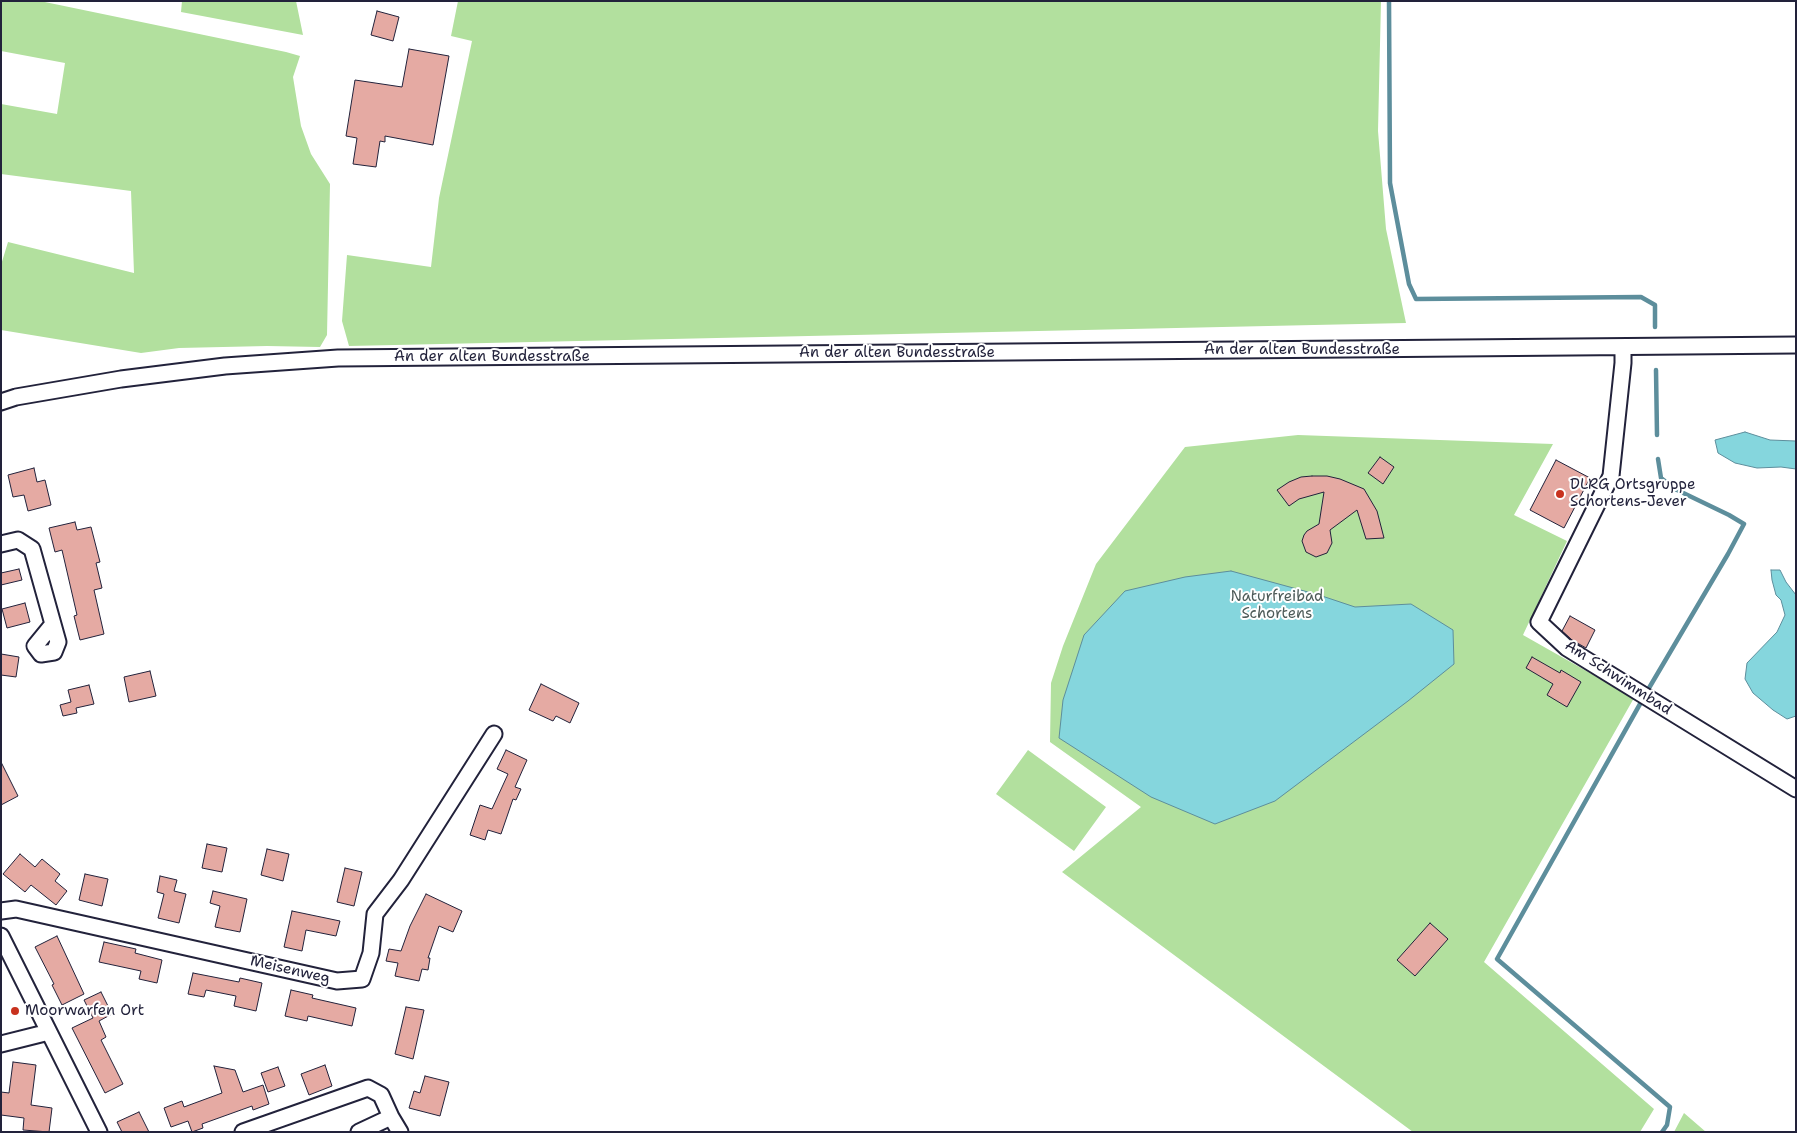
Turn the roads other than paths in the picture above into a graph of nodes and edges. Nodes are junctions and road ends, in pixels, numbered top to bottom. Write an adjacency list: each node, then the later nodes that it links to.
1 (1796, 345): 2 (street, An der alten Bundesstraße)
2 (1623, 347): 3 (street, An der alten Bundesstraße); 7 (street, Am Schwimmbad)
3 (1, 402)
4 (1, 544): 5 (street)
5 (53, 624)
6 (494, 734): 8 (street, Meisenweg)
7 (1796, 789)
8 (1, 912)
9 (1, 936): 10 (street)
10 (49, 1032): 11 (street); 13 (street)
11 (1, 1044)
12 (391, 1117): 14 (street); 15 (street); 16 (street)
13 (99, 1132)
14 (243, 1132)
15 (359, 1132)
16 (400, 1132)

